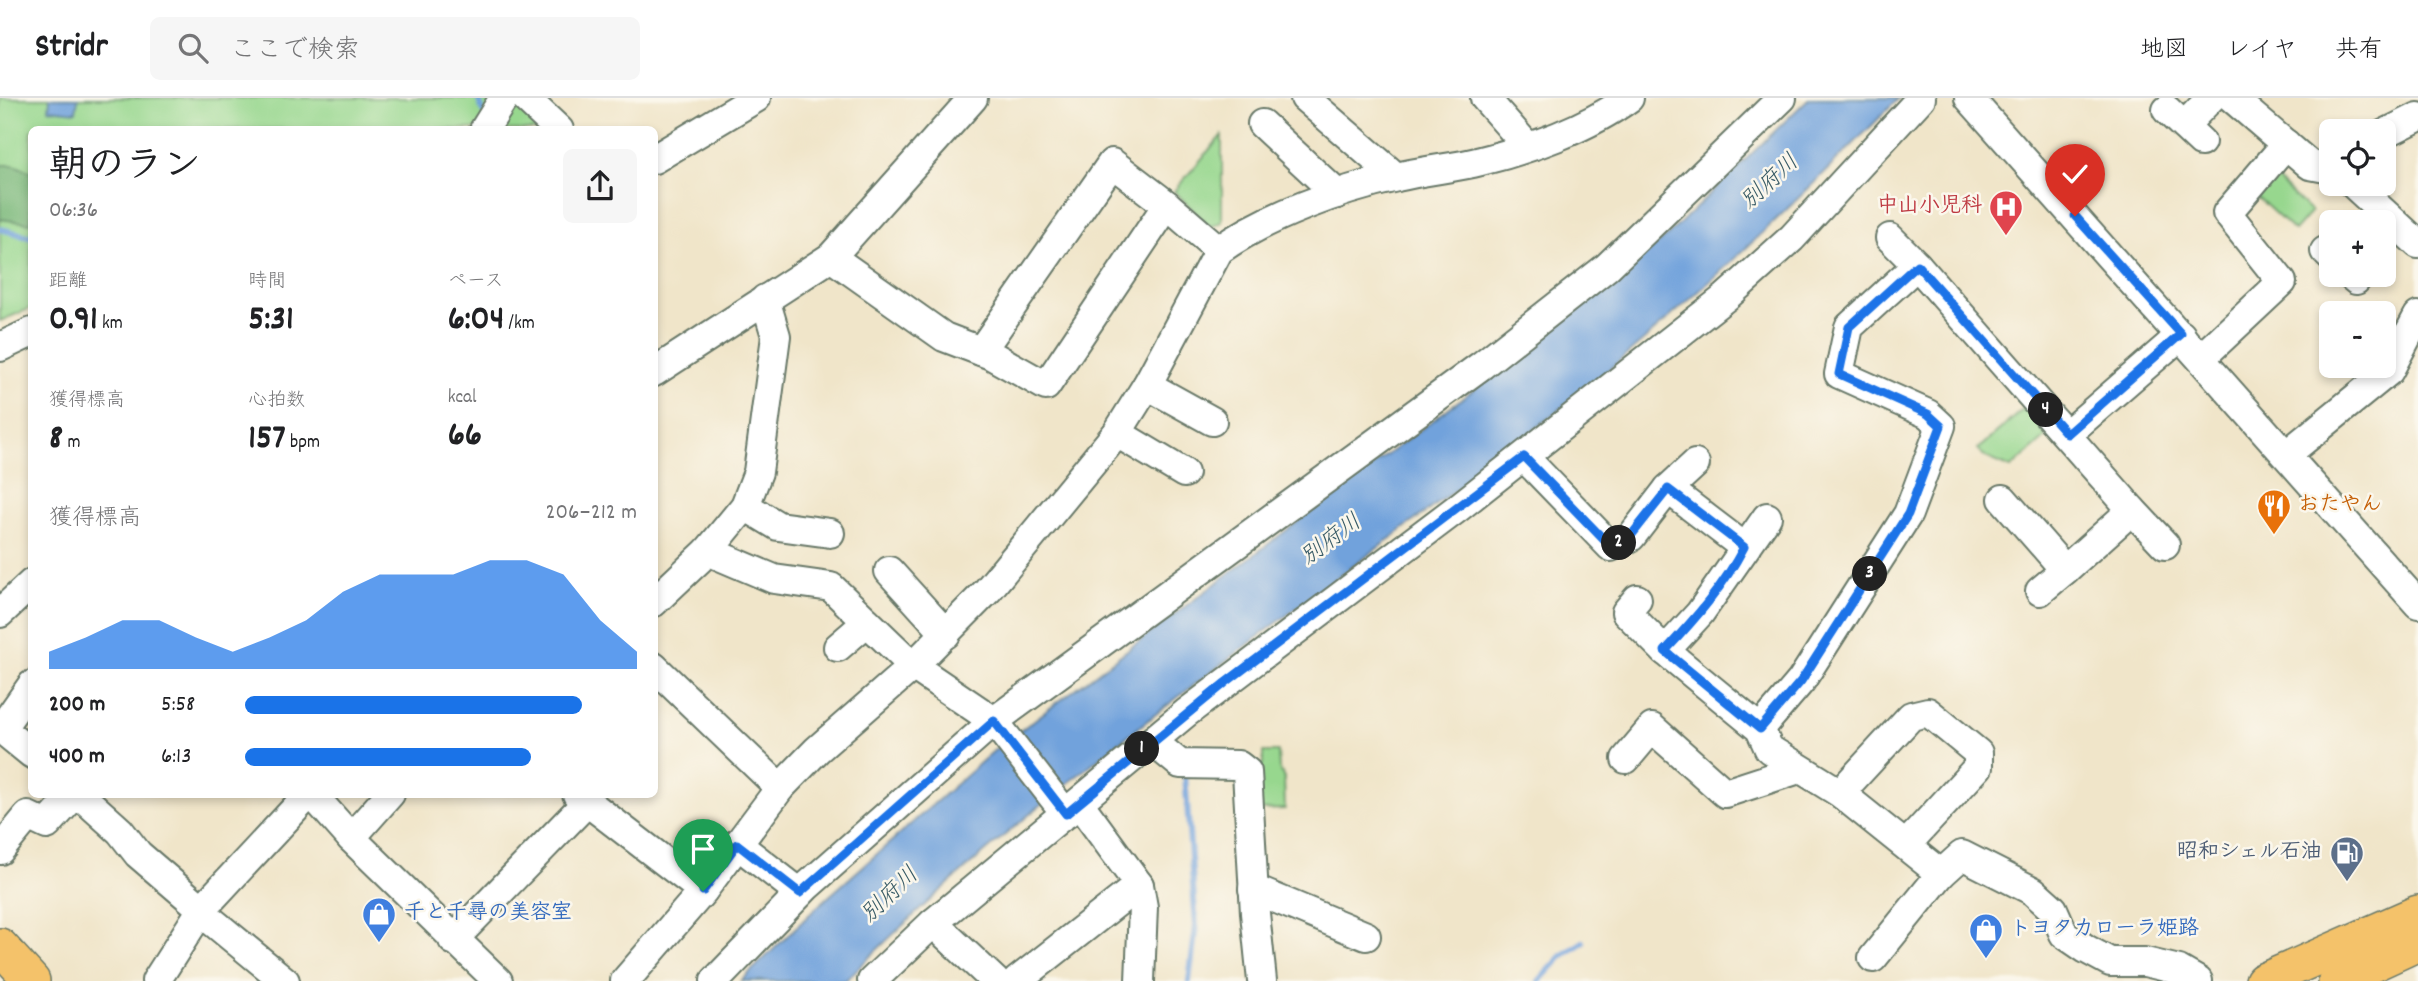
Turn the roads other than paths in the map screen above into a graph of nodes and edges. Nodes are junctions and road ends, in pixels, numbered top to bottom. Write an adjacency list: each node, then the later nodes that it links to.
1 (504, 98): 15 (street)
2 (525, 98): 16 (street)
3 (756, 98): 21 (street)
4 (973, 98): 32 (street)
5 (1485, 98): 20 (street)
6 (1629, 98): 20 (street)
7 (1782, 98): 72 (street)
8 (1922, 98): 47 (street)
9 (1969, 98): 37 (street)
10 (2211, 98): 17 (street)
11 (2232, 98): 19 (street)
12 (1317, 102): 23 (street)
13 (2418, 117): 18 (street)
14 (1262, 124): 24 (street)
15 (486, 126)
16 (555, 126)
17 (2184, 126)
18 (2396, 128)
19 (2286, 144): 22 (street); 40 (street)
20 (1527, 146): 23 (street)
21 (658, 157)
22 (2319, 166)
23 (1396, 177): 24 (street)
24 (1337, 194): 31 (street)
25 (2363, 196): 27 (street)
26 (1167, 205): 31 (street); 39 (street); 39 (street)
27 (2374, 210)
28 (2396, 227): 30 (street)
29 (1890, 238): 33 (street)
30 (2416, 239)
31 (1219, 250): 42 (street)
32 (831, 257): 34 (street); 39 (street)
33 (1917, 265): 45 (street); 74 (street)
34 (765, 299): 41 (street); 52 (street)
35 (2418, 316): 46 (street)
36 (28, 334): 38 (street)
37 (2181, 334): 40 (street); 45 (street)
38 (0, 346)
39 (981, 351)
40 (2202, 357): 46 (street)
41 (658, 369)
42 (1147, 385): 43 (street); 44 (street)
43 (1212, 421)
44 (1117, 433): 49 (street); 66 (street)
45 (2067, 434): 53 (street)
46 (2287, 454): 64 (street)
47 (1524, 457): 50 (street); 75 (street)
48 (1695, 464): 50 (street)
49 (1184, 473)
50 (1668, 489): 57 (street)
51 (2003, 499): 59 (street)
52 (745, 506): 55 (street); 58 (street)
53 (2132, 510): 56 (street); 59 (street)
54 (1767, 517): 57 (street)
55 (830, 533)
56 (2165, 545)
57 (1744, 547): 68 (street)
58 (708, 551): 62 (street); 65 (street)
59 (2065, 570): 61 (street)
60 (888, 571): 66 (street)
61 (2040, 591)
62 (658, 598)
63 (1637, 599): 68 (street)
64 (2418, 604)
65 (867, 622): 67 (street); 69 (street)
66 (946, 634): 69 (street)
67 (838, 648)
68 (1665, 651): 74 (street)
69 (913, 666): 72 (street); 79 (street)
70 (658, 671): 79 (street)
71 (28, 690): 73 (street)
72 (994, 721): 87 (street); 96 (street)
73 (0, 728): 76 (street)
74 (1760, 729): 78 (street)
75 (1152, 741): 87 (street); 94 (street)
76 (28, 751)
77 (1626, 759): 78 (street)
78 (1800, 769): 80 (street)
79 (780, 788): 89 (street)
80 (1840, 793): 90 (street); 90 (street)
81 (73, 798): 91 (street)
82 (82, 798): 97 (street)
83 (306, 798): 97 (street)
84 (314, 798): 88 (street)
85 (386, 798): 88 (street)
86 (582, 799): 95 (street); 101 (street)
87 (1072, 808): 93 (street); 99 (street)
88 (351, 838): 101 (street)
89 (737, 844): 95 (street); 96 (street)
90 (1907, 844): 92 (street)
91 (0, 850)
92 (1941, 874): 104 (street); 116 (street)
93 (1139, 885): 113 (street); 114 (street)
94 (1253, 888): 100 (street); 115 (street)
95 (703, 891): 109 (street)
96 (800, 893): 110 (street)
97 (202, 909): 106 (street); 107 (street)
98 (2418, 913): 117 (main road)
99 (933, 923): 111 (street); 112 (street)
100 (1366, 936)
101 (453, 940): 108 (street)
102 (2418, 943): 118 (main road)
103 (0, 946): 105 (main road)
104 (1873, 958)
105 (32, 981)
106 (156, 981)
107 (285, 981)
108 (498, 981)
109 (625, 981)
110 (715, 981)
111 (872, 981)
112 (995, 981)
113 (1017, 981)
114 (1140, 981)
115 (1262, 981)
116 (2198, 981)
117 (2263, 981)
118 (2337, 981)

